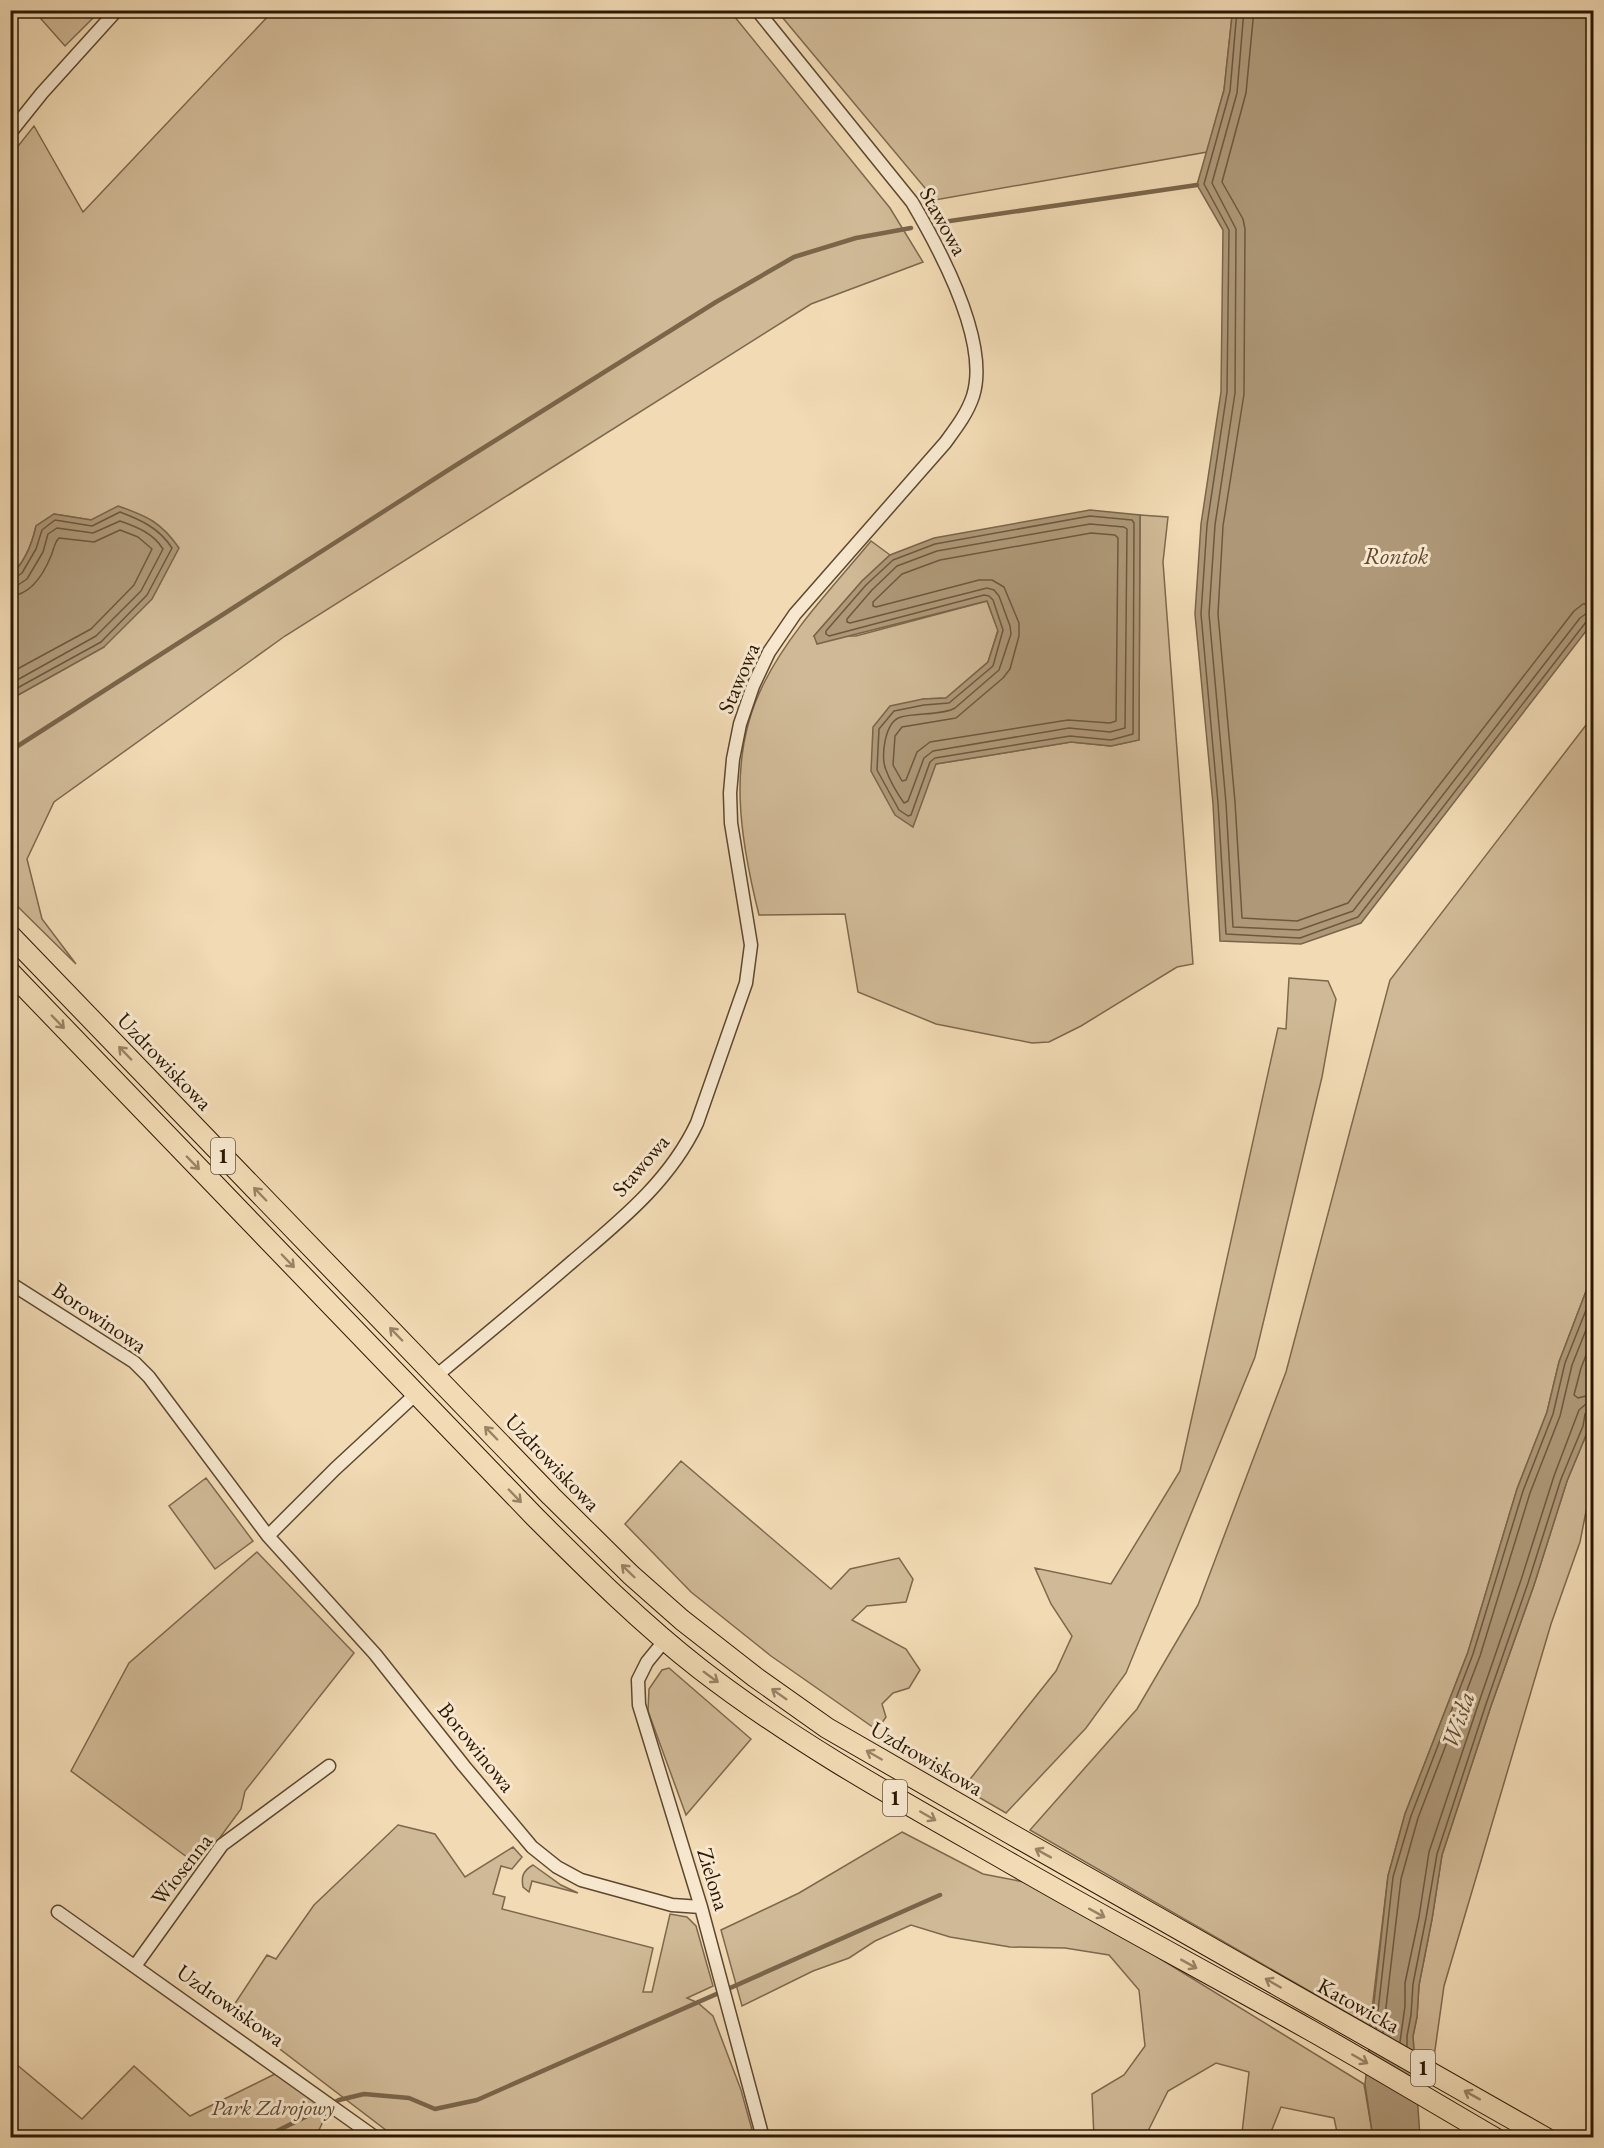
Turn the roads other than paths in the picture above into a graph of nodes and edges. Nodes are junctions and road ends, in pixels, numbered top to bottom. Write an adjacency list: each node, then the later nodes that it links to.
1 (117, 10): 3 (street)
2 (757, 10): 8 (street, Stawowa)
3 (10, 133)
4 (10, 936): 8 (main road, Uzdrowiskowa / 1, one-way to 4)
5 (10, 972): 7 (main road, 1, one-way to 7)
6 (10, 1283): 10 (street, Borowinowa)
7 (393, 1369): 8 (main road); 9 (main road, 1)
8 (436, 1376): 15 (main road, Uzdrowiskowa / 1, one-way to 8)
9 (417, 1394): 10 (street); 11 (main road, 1, one-way to 11)
10 (268, 1536): 13 (street, Borowinowa)
11 (665, 1640): 13 (street, Zielona); 19 (main road, Katowicka / 1, one-way to 19)
12 (329, 1766): 16 (street, Wiosenna)
13 (701, 1907): 18 (street, Zielona)
14 (58, 1912): 16 (street, Uzdrowiskowa)
15 (1149, 1912): 20 (main road, Katowicka / 1, one-way to 15)
16 (135, 1966): 17 (street, Uzdrowiskowa)
17 (376, 2138)
18 (763, 2138)
19 (1495, 2138)
20 (1546, 2138)

